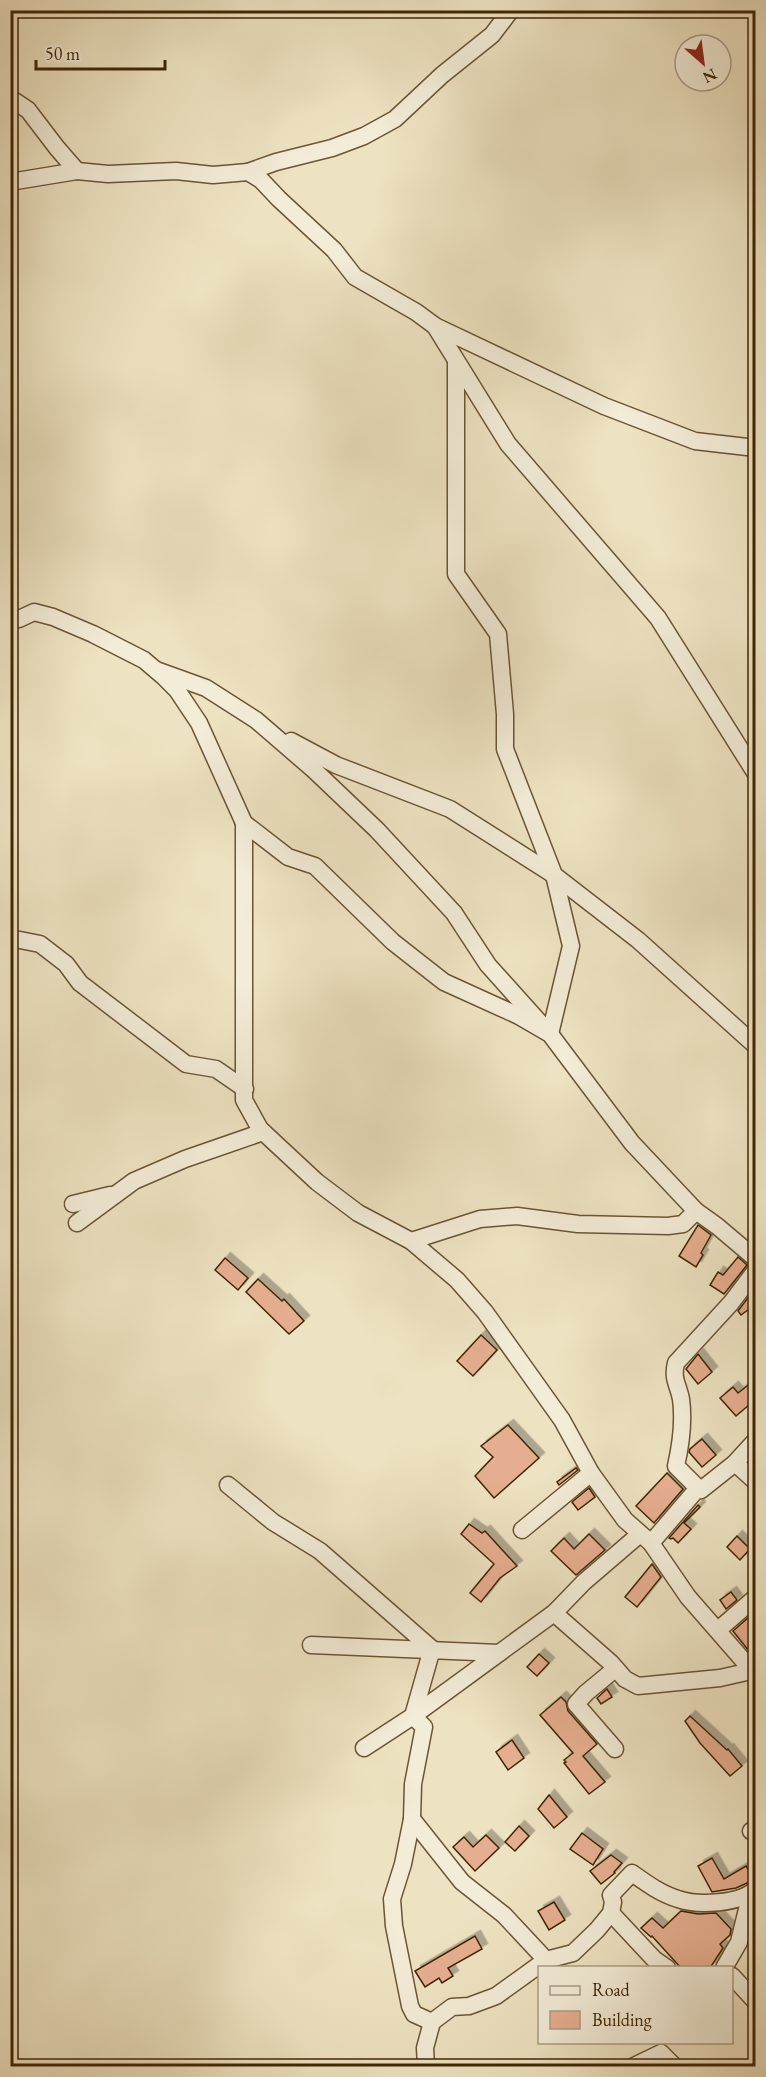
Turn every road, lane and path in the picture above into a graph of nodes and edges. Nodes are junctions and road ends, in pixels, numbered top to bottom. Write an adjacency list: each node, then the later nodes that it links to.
1 (511, 10): 4 (street)
2 (10, 98): 3 (street)
3 (77, 171): 4 (street); 5 (street)
4 (248, 172): 6 (street)
5 (10, 182)
6 (435, 326): 7 (street); 8 (street)
7 (456, 363): 12 (street); 14 (street)
8 (756, 448)
9 (10, 618): 10 (street)
10 (156, 670): 11 (street); 13 (street)
11 (263, 727): 14 (street); 16 (street)
12 (756, 774)
13 (244, 824): 16 (street); 18 (street)
14 (554, 875): 16 (street); 17 (street)
15 (20, 940): 18 (street)
16 (550, 1034): 22 (street)
17 (756, 1046)
18 (245, 1089): 19 (street)
19 (263, 1132): 20 (street); 24 (street)
20 (117, 1194): 21 (street); 23 (street)
21 (73, 1204)
22 (696, 1211): 24 (street); 25 (street)
23 (77, 1223)
24 (411, 1241): 29 (street)
25 (756, 1259)
26 (756, 1270): 32 (street)
27 (756, 1440): 28 (street)
28 (735, 1463): 30 (street); 32 (street)
29 (591, 1473): 33 (street); 34 (street)
30 (756, 1482)
31 (228, 1485): 39 (street)
32 (698, 1488): 34 (street)
33 (522, 1530)
34 (645, 1539): 36 (street); 37 (street)
35 (756, 1597): 37 (street)
36 (554, 1613): 40 (street); 41 (street)
37 (718, 1630): 42 (street)
38 (311, 1645): 39 (street)
39 (432, 1649): 40 (street); 43 (street)
40 (499, 1653): 43 (street)
41 (615, 1669): 42 (street); 45 (street)
42 (753, 1673)
43 (413, 1716): 44 (street); 46 (street)
44 (364, 1748)
45 (615, 1749)
46 (412, 1819): 49 (street); 54 (street)
47 (753, 1891): 48 (street); 51 (street)
48 (611, 1912): 49 (street); 50 (street)
49 (546, 1960): 54 (street)
50 (664, 1966)
51 (725, 1966)
52 (733, 1977): 53 (street)
53 (756, 2002)
54 (432, 2022): 55 (street)
55 (426, 2067)
56 (634, 2067): 57 (street)
57 (674, 2067)

